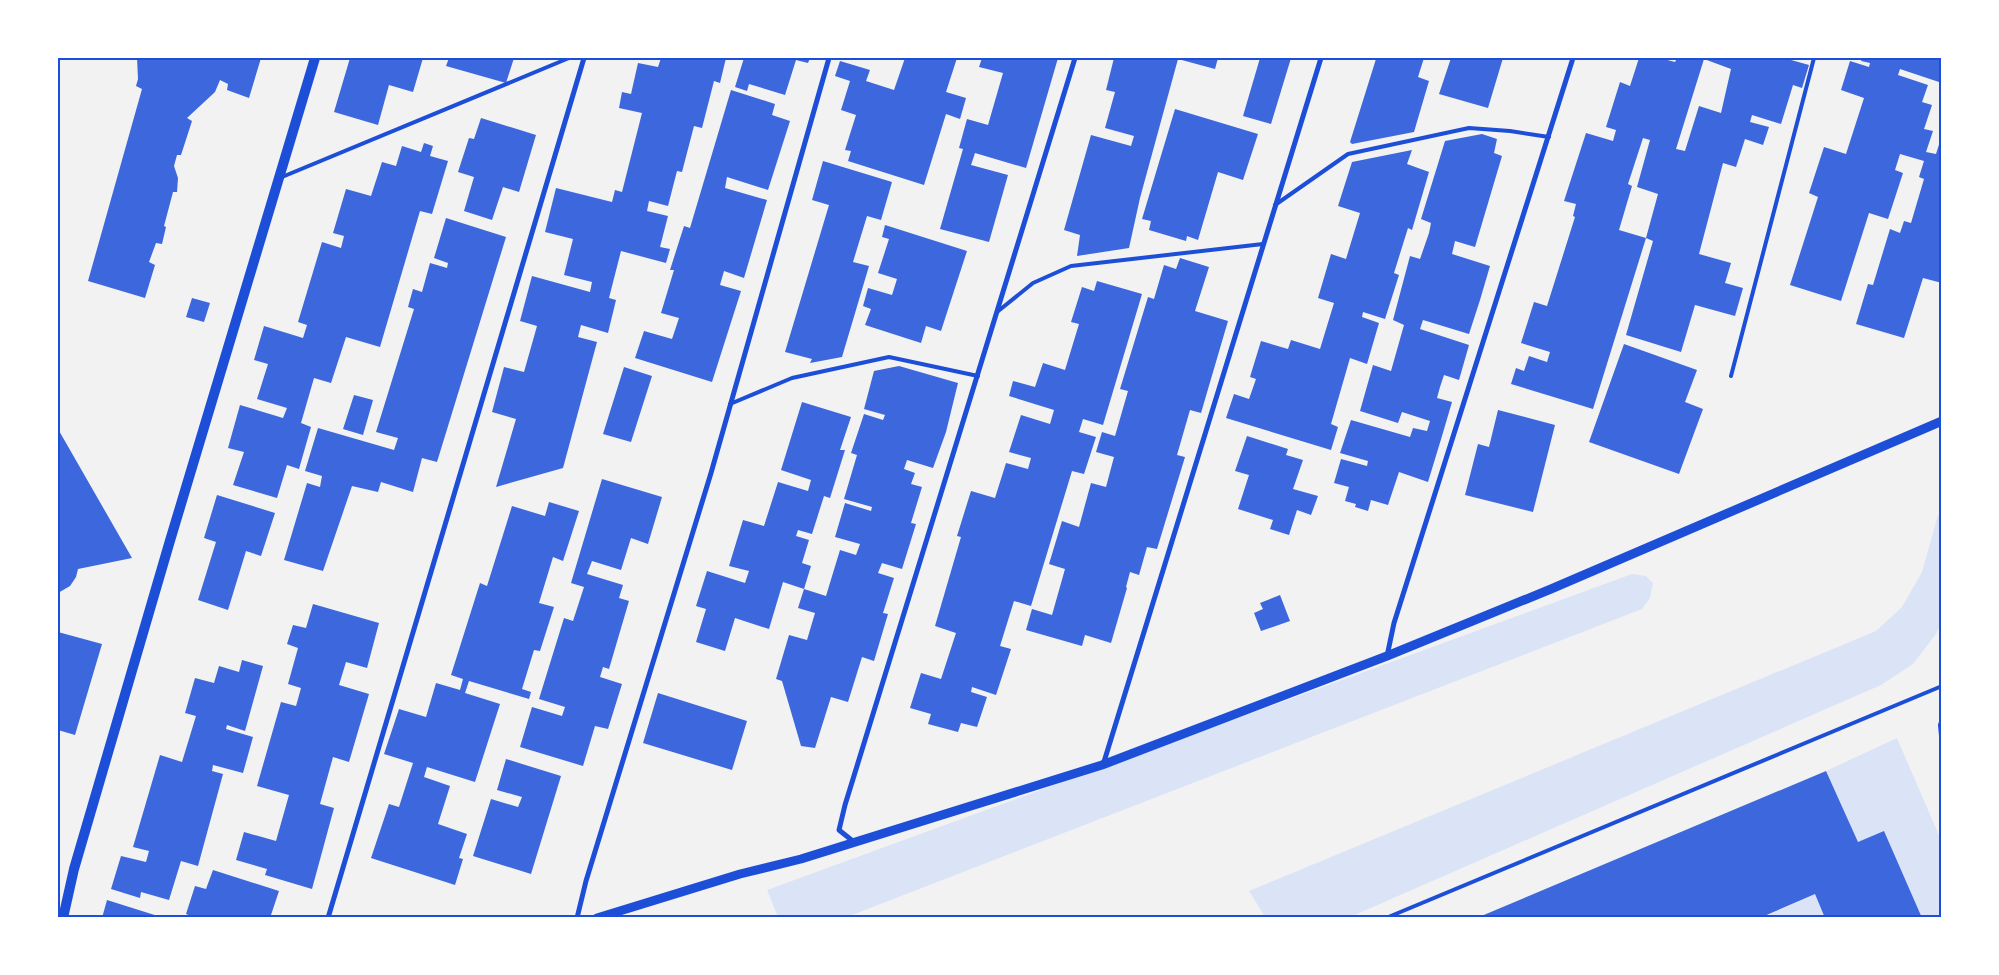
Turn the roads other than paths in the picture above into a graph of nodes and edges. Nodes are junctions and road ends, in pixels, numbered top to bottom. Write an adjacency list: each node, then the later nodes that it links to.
1 (315, 58): 10 (main road)
2 (569, 58): 10 (lane)
3 (584, 58): 25 (street)
4 (830, 58): 16 (street)
5 (1075, 58): 13 (street)
6 (1321, 58): 11 (street)
7 (1574, 58): 9 (street)
8 (1814, 58): 15 (lane)
9 (1549, 137): 11 (lane); 18 (street)
10 (280, 178): 24 (main road)
11 (1275, 205): 12 (street)
12 (1263, 244): 13 (lane); 22 (street)
13 (997, 312): 14 (street)
14 (978, 376): 16 (lane); 23 (street)
15 (1731, 376)
16 (730, 404): 26 (street)
17 (1942, 421): 18 (street)
18 (1388, 656): 22 (street)
19 (1942, 686): 28 (lane)
20 (1942, 718): 21 (lane)
21 (1942, 747)
22 (1102, 765): 23 (street)
23 (854, 842): 27 (street)
24 (63, 918)
25 (328, 918)
26 (577, 918)
27 (597, 918)
28 (1386, 918)

